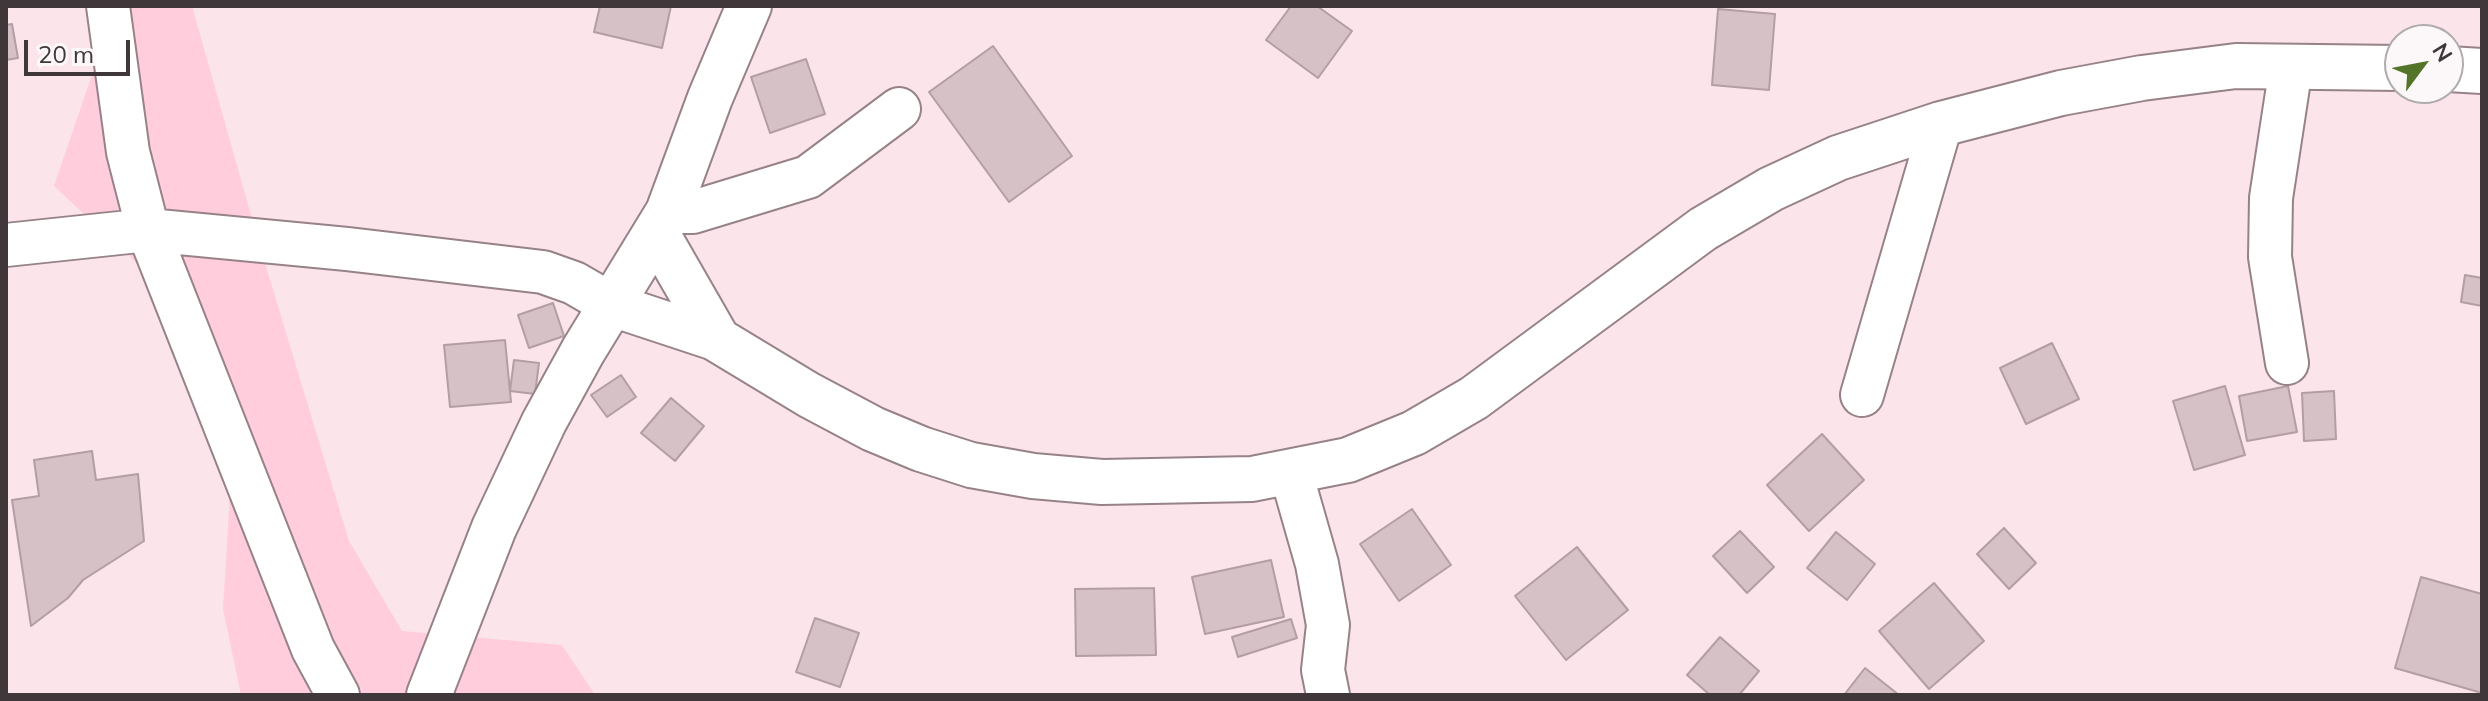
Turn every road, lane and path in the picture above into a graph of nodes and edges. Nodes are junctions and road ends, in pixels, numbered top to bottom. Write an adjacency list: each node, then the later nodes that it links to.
1 (108, 6): 8 (street)
2 (749, 6): 7 (street)
3 (2291, 67): 4 (street); 6 (street); 12 (street)
4 (2384, 68)
5 (899, 109): 7 (street)
6 (1941, 124): 13 (street); 14 (street)
7 (662, 222): 10 (street); 11 (street)
8 (148, 230): 9 (street); 10 (street); 15 (street)
9 (6, 245)
10 (612, 305): 11 (street); 16 (street)
11 (718, 340): 14 (street)
12 (2287, 363)
13 (1862, 395)
14 (1291, 473): 17 (street)
15 (338, 695)
16 (429, 695)
17 (1328, 695)

